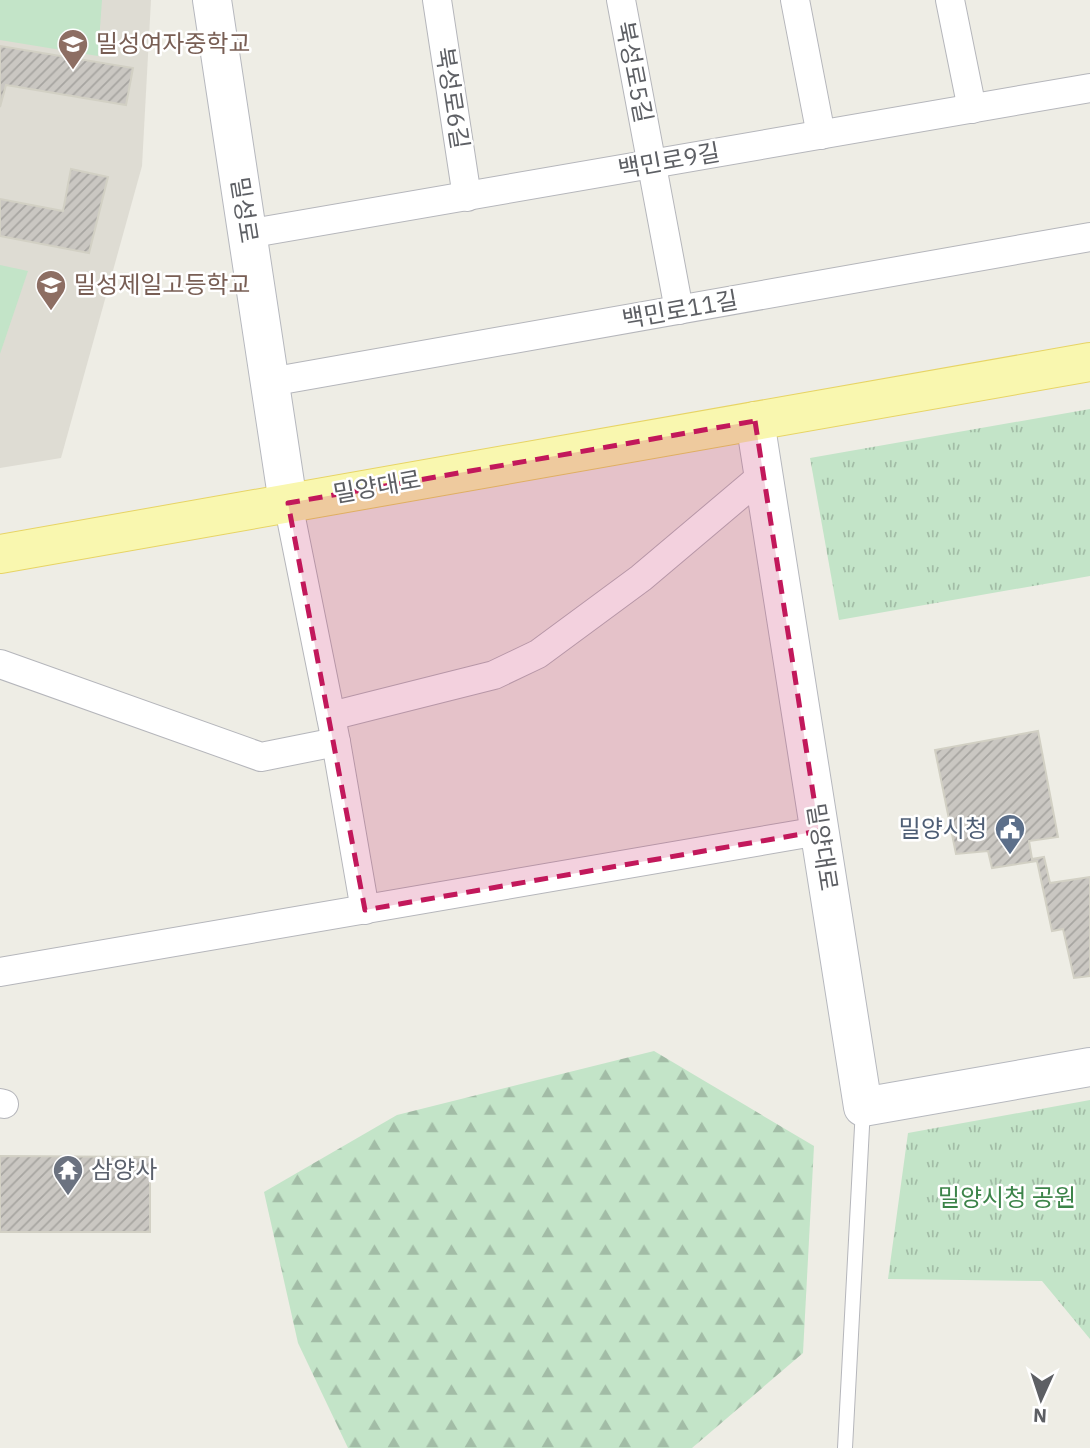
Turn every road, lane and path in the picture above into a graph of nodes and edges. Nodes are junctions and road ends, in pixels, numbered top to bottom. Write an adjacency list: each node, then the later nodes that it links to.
1 (212, 0): 11 (street, 밀성로)
2 (437, 0): 10 (street, 북성로6길)
3 (621, 0): 9 (street, 북성로5길)
4 (795, 0): 8 (street)
5 (950, 0): 7 (street)
6 (1090, 88): 7 (street, 백민로9길)
7 (971, 109): 8 (street, 백민로9길)
8 (821, 135): 9 (street, 백민로9길)
9 (652, 164): 10 (street, 백민로9길); 13 (street, 북성로5길)
10 (467, 197): 11 (street, 백민로9길)
11 (247, 234): 15 (street, 밀성로)
12 (1090, 237): 13 (street, 백민로11길)
13 (679, 310): 15 (street, 백민로11길)
14 (1090, 362): 16 (main road, 밀양대로)
15 (270, 382): 18 (street, 밀성로)
16 (755, 421): 17 (street, 밀양대로); 18 (main road, 밀양대로)
17 (764, 475): 21 (street); 22 (street, 밀양대로)
18 (288, 503): 19 (main road, 밀양대로); 21 (street)
19 (0, 554)
20 (0, 664): 21 (street)
21 (334, 729): 23 (street)
22 (819, 831): 23 (street); 26 (street, 밀양대로)
23 (365, 910): 24 (street)
24 (0, 972)
25 (1090, 1067): 26 (street)
26 (863, 1107): 27 (lane, 밀양대로)
27 (845, 1448)

